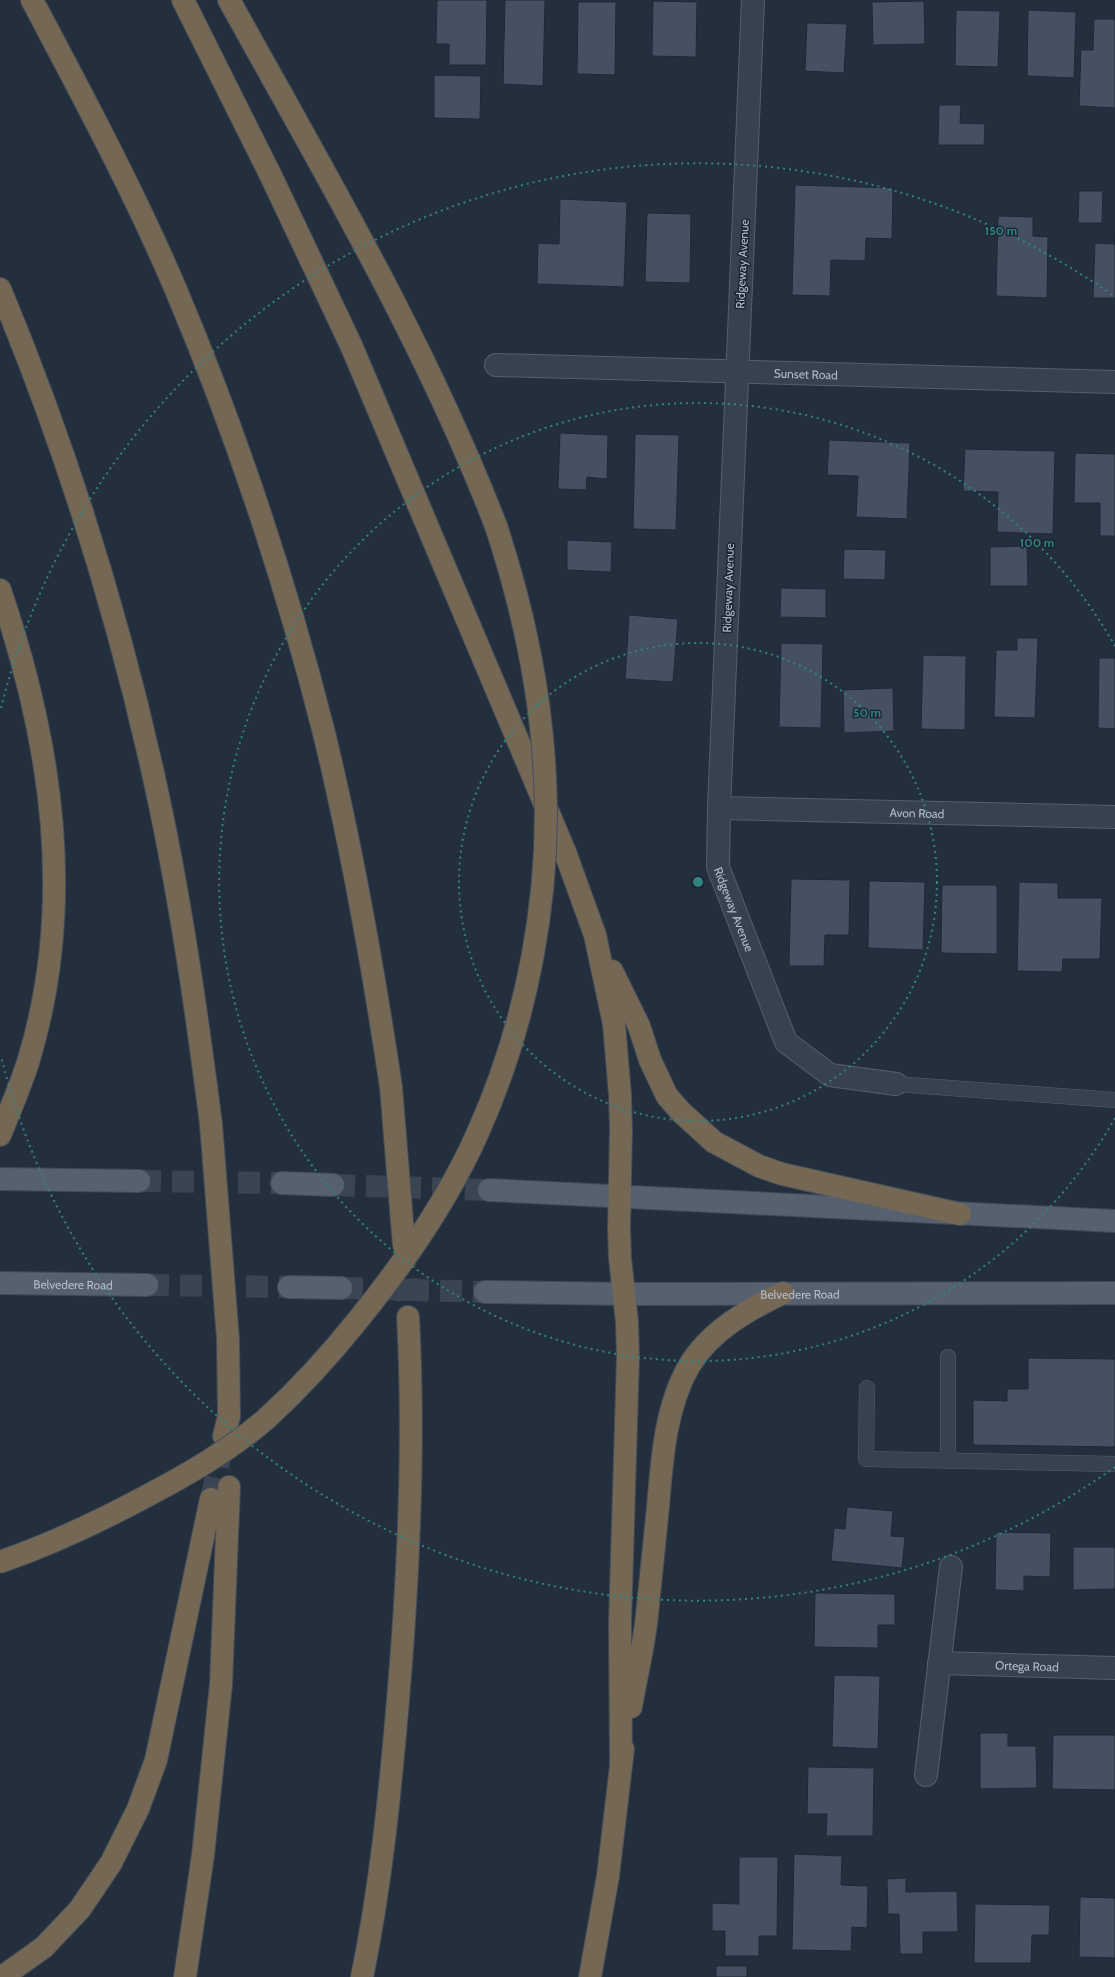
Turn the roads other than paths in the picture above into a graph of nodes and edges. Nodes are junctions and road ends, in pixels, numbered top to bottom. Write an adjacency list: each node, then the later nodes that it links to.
1 (32, 0): 24 (highway, bridge)
2 (183, 0): 12 (highway)
3 (229, 0): 41 (highway, bridge)
4 (754, 0): 7 (street, Ridgeway Avenue)
5 (0, 289): 36 (highway, bridge)
6 (496, 366): 7 (street, Sunset Road)
7 (737, 372): 8 (street, Sunset Road); 10 (street, Ridgeway Avenue)
8 (1115, 382)
9 (0, 590): 15 (highway)
10 (719, 808): 11 (street, Avon Road); 13 (street, Ridgeway Avenue)
11 (1115, 817)
12 (595, 936): 21 (highway); 22 (highway)
13 (896, 1084): 14 (lane)
14 (1115, 1100)
15 (0, 1135)
16 (0, 1179): 17 (main road)
17 (139, 1181)
18 (282, 1183): 19 (main road)
19 (333, 1185)
20 (489, 1190): 21 (main road)
21 (619, 1198): 22 (main road); 32 (highway)
22 (960, 1214): 23 (main road)
23 (1115, 1221)
24 (404, 1246)
25 (0, 1283): 26 (main road, Belvedere Road)
26 (146, 1285)
27 (289, 1287): 28 (main road)
28 (341, 1288)
29 (486, 1292): 32 (main road, Belvedere Road)
30 (783, 1293): 31 (main road, Belvedere Road); 32 (main road, Belvedere Road); 45 (highway)
31 (1115, 1293)
32 (625, 1294): 45 (highway)
33 (408, 1317): 49 (highway)
34 (948, 1357): 37 (lane)
35 (867, 1388): 37 (lane)
36 (227, 1428)
37 (948, 1459): 38 (lane)
38 (1115, 1464)
39 (230, 1487): 48 (highway)
40 (211, 1499): 47 (highway)
41 (0, 1562)
42 (951, 1566): 43 (street)
43 (939, 1663): 44 (street, Ortega Road); 46 (street)
44 (1115, 1668)
45 (621, 1763): 50 (highway)
46 (926, 1775)
47 (2, 1977)
48 (185, 1977)
49 (362, 1977)
50 (590, 1977)

